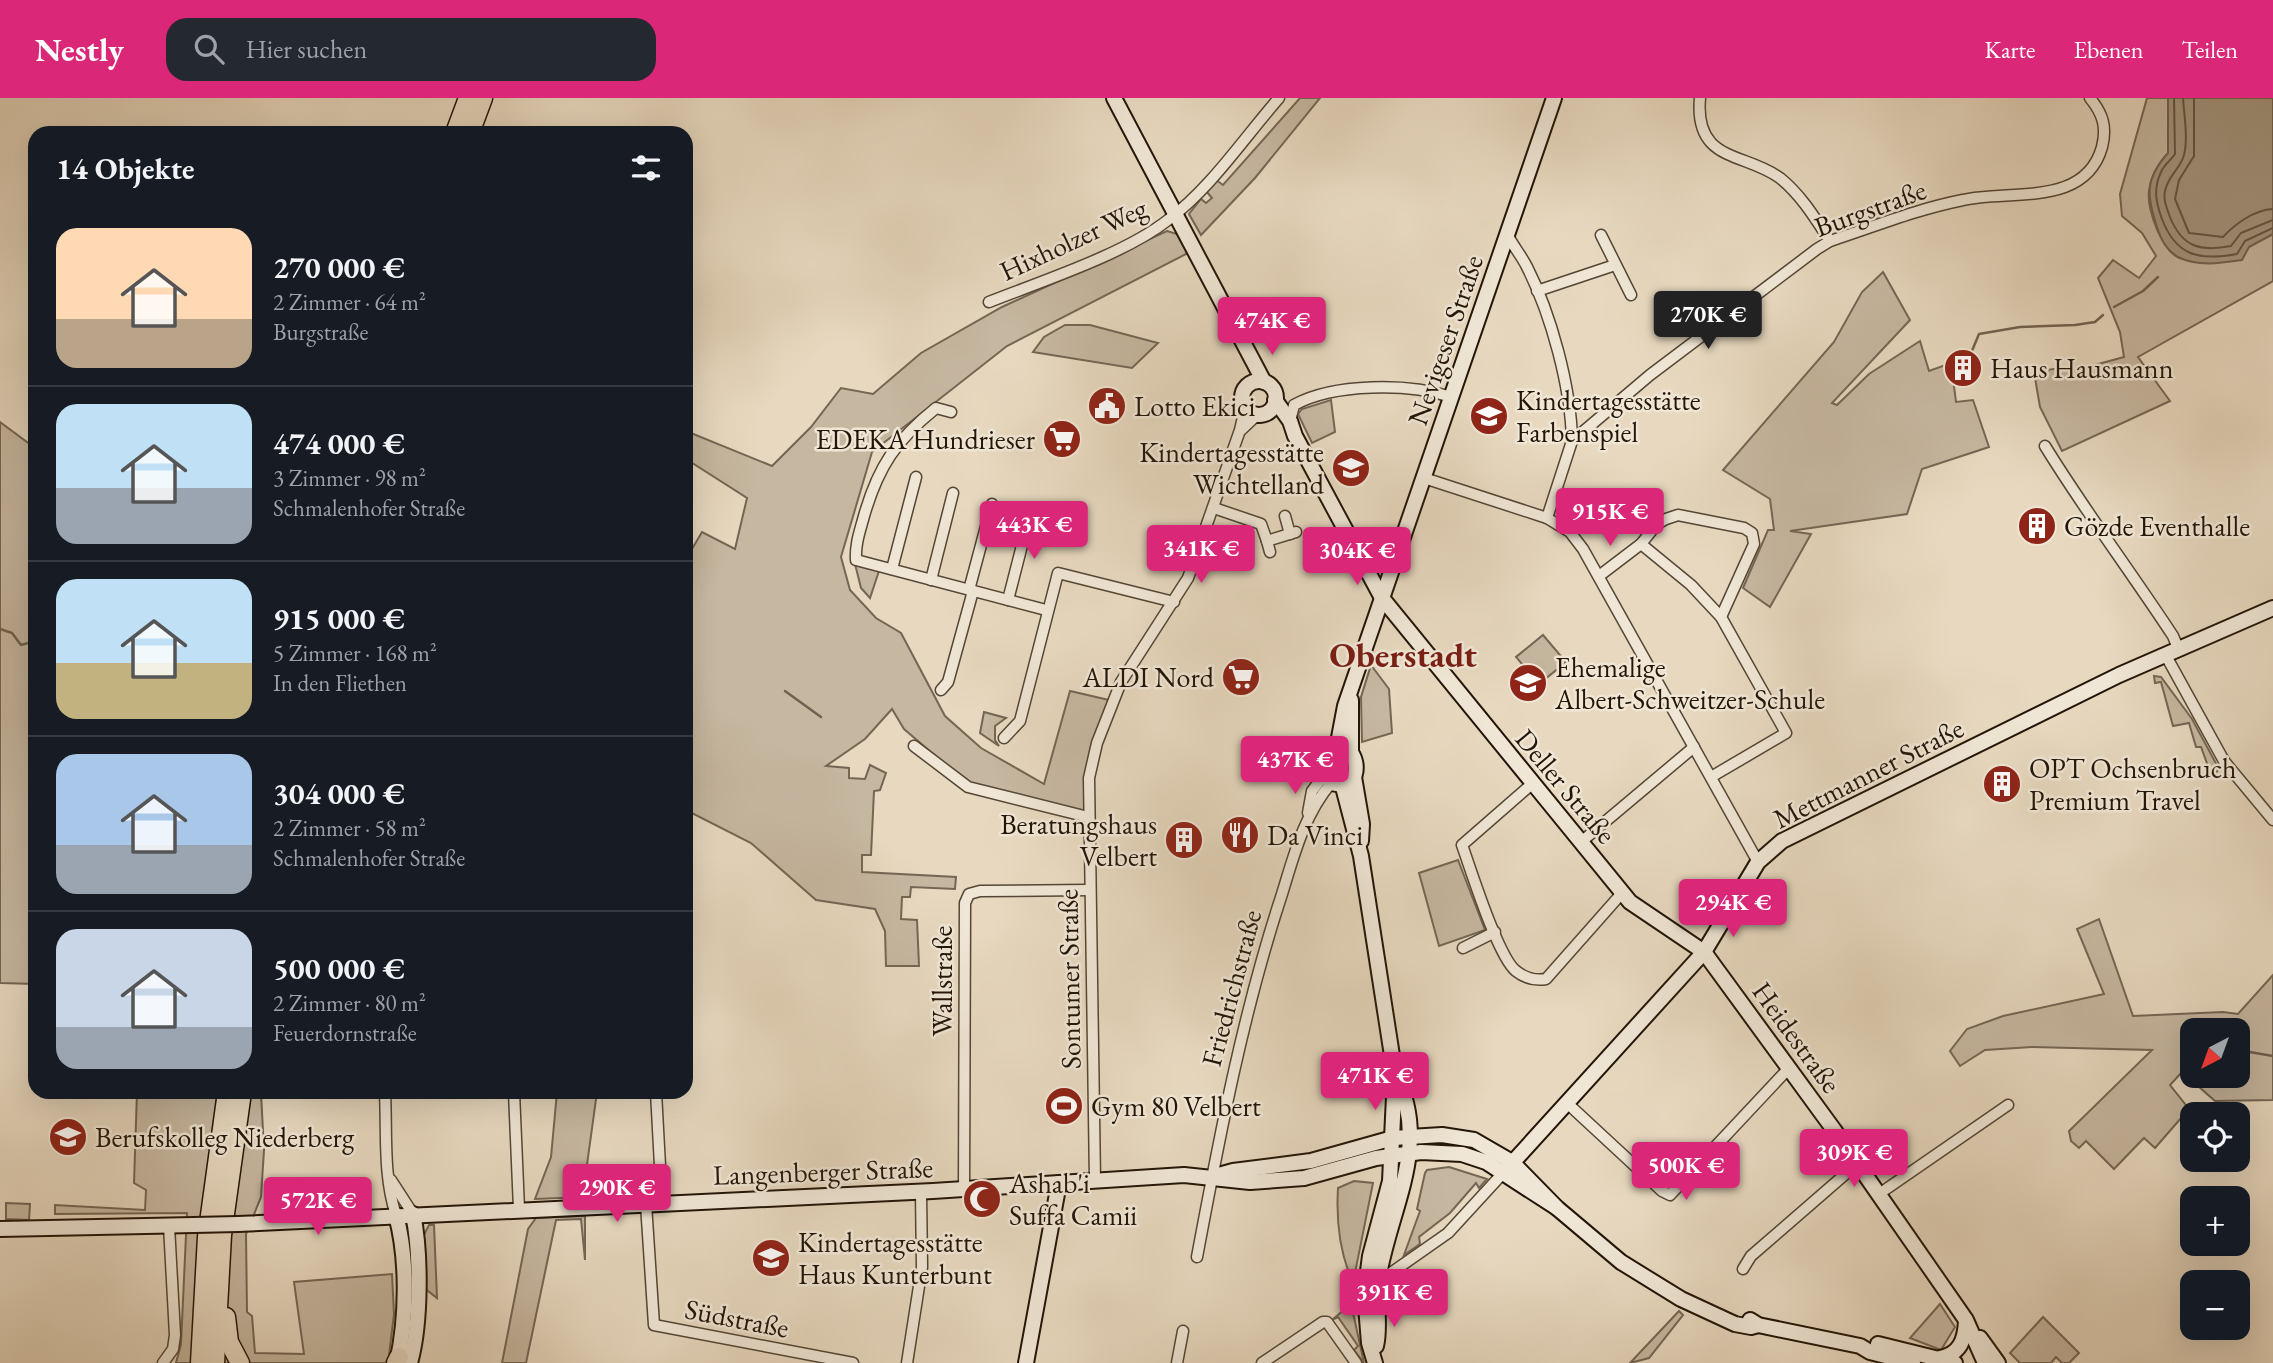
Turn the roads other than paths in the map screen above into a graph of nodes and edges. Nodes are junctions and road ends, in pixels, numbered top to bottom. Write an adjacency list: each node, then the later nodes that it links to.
1 (468, 98): 8 (highway)
2 (484, 98): 9 (highway)
3 (1114, 98): 10 (main road)
4 (1279, 98): 10 (street, Hixholzer Weg)
5 (1554, 98): 11 (main road, Nevigeser Straße)
6 (1700, 98): 13 (street)
7 (2090, 98): 13 (street, Burgstraße)
8 (458, 126)
9 (473, 126)
10 (1178, 219): 17 (street, Hixholzer Weg); 18 (main road)
11 (1507, 234): 15 (street); 19 (main road, Nevigeser Straße)
12 (1601, 235): 14 (street)
13 (1830, 241): 24 (street, Burgstraße)
14 (1615, 265): 15 (street); 16 (street)
15 (1537, 291): 24 (street)
16 (1631, 295)
17 (989, 302)
18 (1258, 382): 20 (main road); 20 (main road)
19 (1451, 397): 22 (street); 27 (main road, Nevigeser Straße)
20 (1261, 409): 22 (main road); 23 (main road); 30 (street, Sontumer Straße)
21 (951, 412): 37 (street)
22 (1290, 421): 23 (main road)
23 (1295, 436): 36 (main road, Deller Straße)
24 (1572, 440): 33 (street)
25 (2045, 446): 47 (street)
26 (916, 477): 37 (street)
27 (1424, 478): 33 (street); 35 (main road, Nevigeser Straße)
28 (953, 493): 39 (street)
29 (992, 504): 40 (street)
30 (1214, 508): 32 (street); 43 (street, Sontumer Straße)
31 (1030, 514): 42 (street)
32 (1284, 516)
33 (1547, 518): 38 (street)
34 (1641, 544): 38 (street); 46 (street); 46 (street)
35 (1396, 557): 36 (main road); 41 (main road, Nevigeser Straße)
36 (1363, 560): 41 (main road, Deller Straße)
37 (892, 569): 39 (street)
38 (1599, 576): 53 (street)
39 (931, 580): 40 (street)
40 (971, 590): 42 (street); 48 (street)
41 (1382, 598): 49 (main road); 57 (main road, Deller Straße)
42 (1008, 600): 45 (street)
43 (1174, 603): 45 (street); 58 (street, Sontumer Straße)
44 (2273, 608): 47 (main road, Mettmanner Straße)
45 (1046, 610): 50 (street)
46 (1721, 617): 55 (street)
47 (2172, 651): 59 (street); 61 (main road, Mettmanner Straße)
48 (941, 690)
49 (1350, 695): 51 (main road); 54 (main road)
50 (1004, 738)
51 (1338, 743): 54 (main road); 56 (main road)
52 (914, 746): 58 (street)
53 (1694, 747): 55 (street); 60 (street)
54 (1351, 751): 56 (main road)
55 (1711, 777): 61 (street)
56 (1339, 780): 68 (main road); 83 (street, Friedrichstraße)
57 (1532, 783): 60 (main road, Deller Straße); 64 (street)
58 (1088, 817): 62 (street, Sontumer Straße)
59 (2273, 820)
60 (1581, 842): 63 (main road, Deller Straße)
61 (1758, 862): 66 (main road, Mettmanner Straße)
62 (1089, 890): 84 (street, Sontumer Straße); 86 (street, Wallstraße)
63 (1622, 892): 64 (street); 66 (main road, Deller Straße)
64 (1495, 932): 65 (street)
65 (1463, 948)
66 (1704, 953): 67 (main road, Heidestraße); 74 (main road, Mettmanner Straße)
67 (1789, 1068): 74 (street); 80 (main road, Heidestraße)
68 (1395, 1075): 76 (main road); 77 (main road)
69 (226, 1099): 100 (highway)
70 (241, 1099): 99 (highway)
71 (385, 1099): 82 (street)
72 (514, 1099): 91 (street)
73 (656, 1099): 89 (street)
74 (1567, 1103): 81 (main road, Mettmanner Straße)
75 (2008, 1105): 88 (street)
76 (1410, 1136): 77 (main road); 78 (main road); 81 (main road)
77 (1393, 1138): 79 (main road); 83 (main road)
78 (1408, 1153): 79 (main road); 81 (main road); 98 (main road)
79 (1392, 1155): 83 (main road); 104 (main road)
80 (1857, 1164): 88 (main road, Heidestraße); 97 (street)
81 (1508, 1167): 98 (street, Mettmanner Straße); 103 (main road)
82 (388, 1177): 92 (street); 93 (street)
83 (1220, 1179): 84 (main road, Langenberger Straße); 96 (street, Friedrichstraße)
84 (1095, 1181): 85 (main road, Langenberger Straße)
85 (1059, 1183): 86 (main road, Langenberger Straße); 114 (main road)
86 (964, 1190): 87 (main road, Langenberger Straße)
87 (921, 1192): 89 (main road, Langenberger Straße); 113 (street)
88 (1879, 1194): 101 (main road, Heidestraße)
89 (663, 1203): 90 (main road, Langenberger Straße)
90 (646, 1204): 91 (main road, Langenberger Straße); 112 (street, Südstraße)
91 (519, 1209): 92 (main road, Langenberger Straße)
92 (413, 1214): 93 (main road, Langenberger Straße); 106 (main road)
93 (396, 1215): 94 (main road, Langenberger Straße, bridge); 106 (main road)
94 (169, 1226): 95 (main road, Langenberger Straße); 107 (street)
95 (0, 1229)
96 (1197, 1257)
97 (1744, 1269)
98 (1378, 1282): 104 (main road)
99 (217, 1295): 110 (highway); 111 (highway)
100 (202, 1314): 108 (highway); 109 (highway)
101 (1966, 1320): 105 (main road); 120 (main road, Heidestraße); 121 (main road)
102 (1183, 1331): 115 (street)
103 (1860, 1346): 105 (main road); 118 (main road)
104 (1374, 1358)
105 (1940, 1358): 119 (main road)
106 (400, 1362)
107 (163, 1363)
108 (188, 1363)
109 (200, 1363)
110 (215, 1363)
111 (240, 1363)
112 (853, 1363)
113 (907, 1363)
114 (1026, 1363)
115 (1177, 1363)
116 (1262, 1363): 117 (street)
117 (1356, 1363)
118 (1913, 1363)
119 (1955, 1363)
120 (1984, 1363)
121 (1998, 1363)

